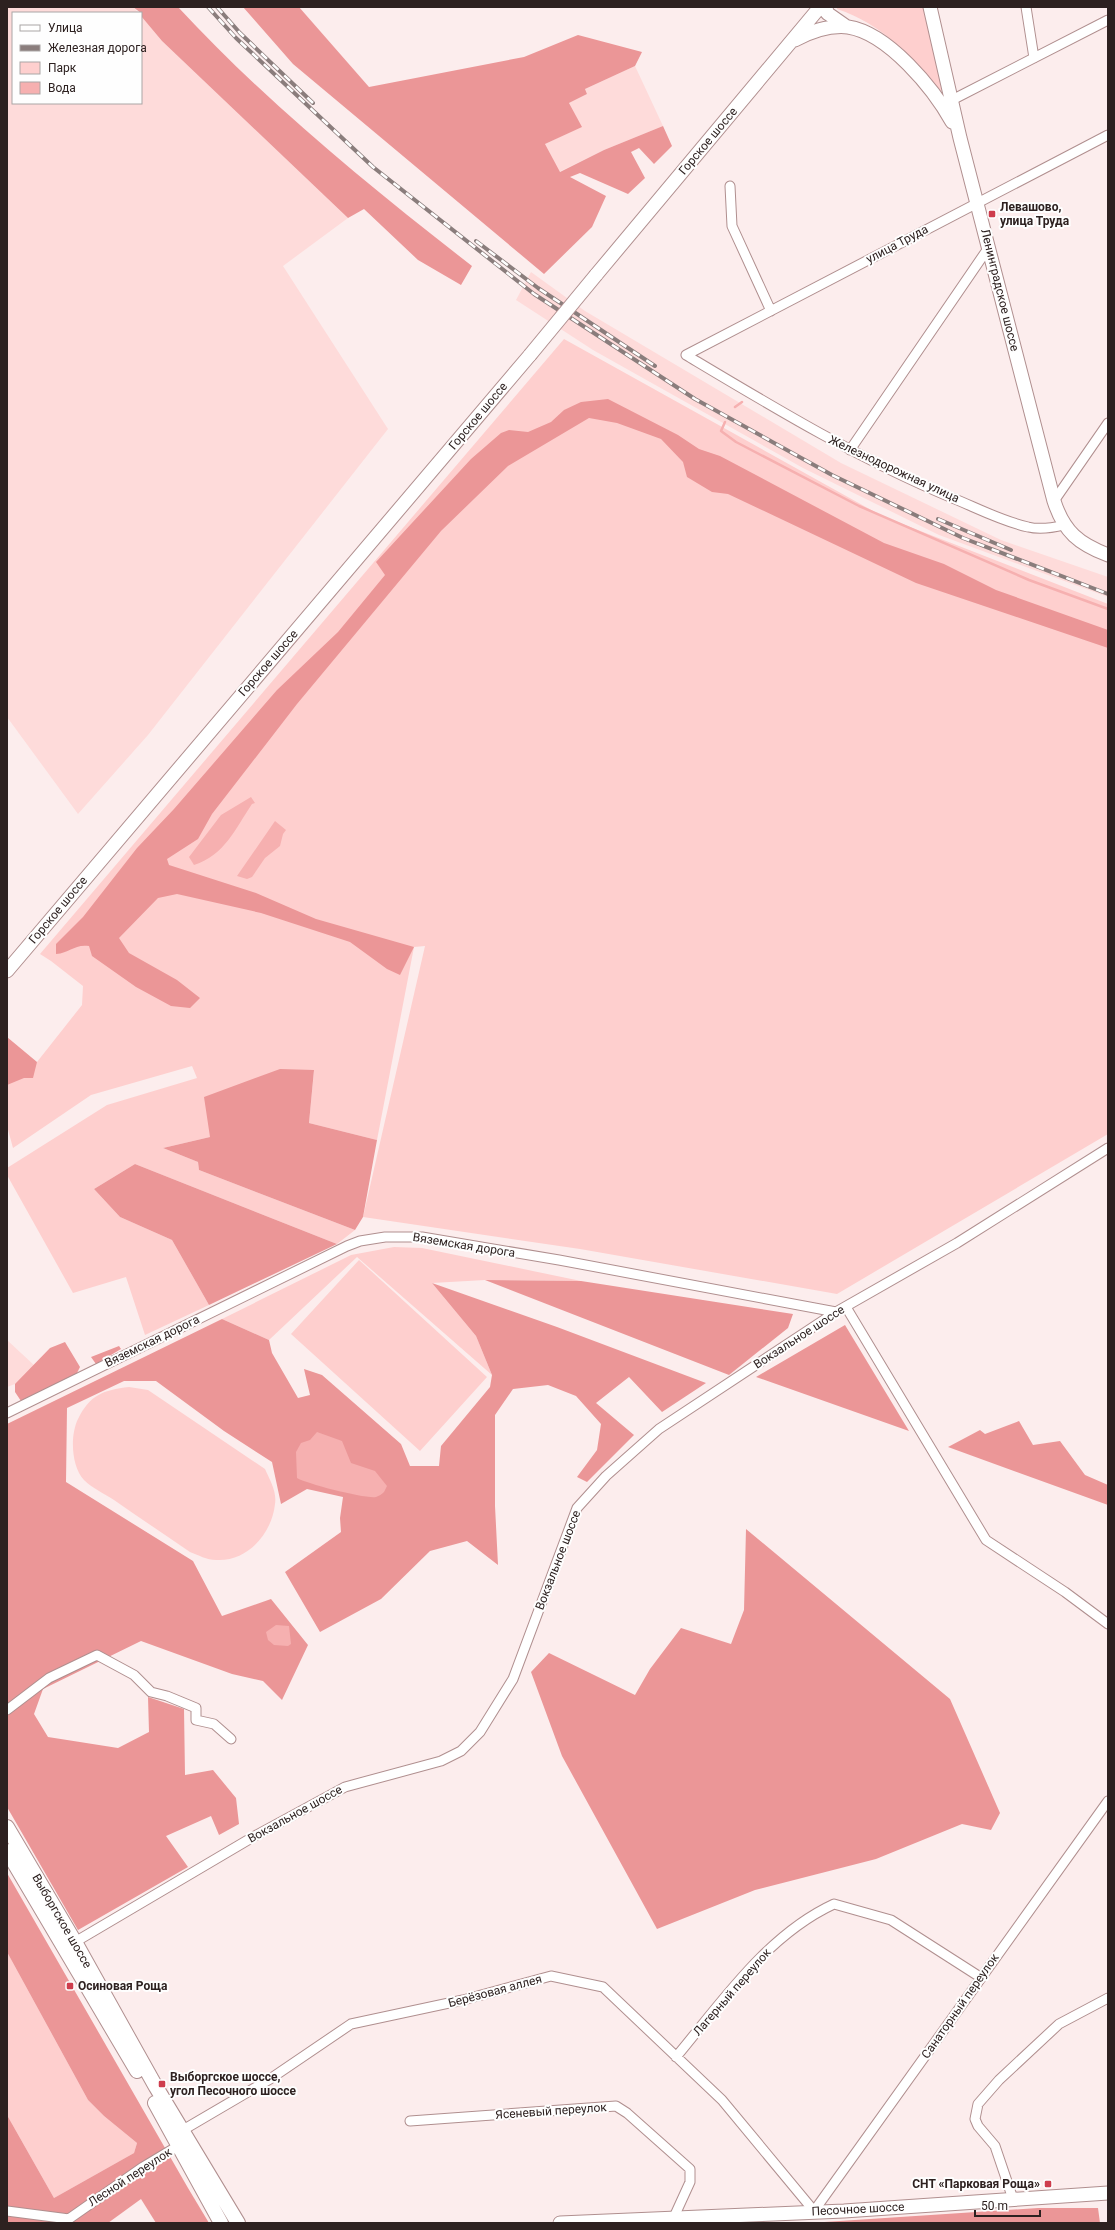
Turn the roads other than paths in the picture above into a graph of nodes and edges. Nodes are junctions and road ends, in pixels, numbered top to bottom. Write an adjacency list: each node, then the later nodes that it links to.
1 (820, 7): 7 (main road, Горское шоссе)
2 (826, 7): 6 (main road)
3 (930, 7): 9 (main road, Ленинградское шоссе)
4 (1026, 7): 8 (street)
5 (1108, 20): 8 (street)
6 (847, 27): 7 (main road); 11 (main road)
7 (789, 43): 22 (main road, Горское шоссе, bridge)
8 (1034, 58): 9 (street)
9 (952, 100): 11 (main road, Ленинградское шоссе)
10 (1108, 135): 13 (street, улица Труда)
11 (960, 138): 13 (main road, Ленинградское шоссе)
12 (730, 186): 15 (street)
13 (978, 202): 14 (main road, Ленинградское шоссе); 15 (street, улица Труда)
14 (989, 247): 18 (street); 19 (main road, Ленинградское шоссе)
15 (771, 311): 16 (street, улица Труда)
16 (686, 355): 18 (street, Железнодорожная улица)
17 (1108, 423): 19 (street)
18 (850, 450): 20 (street, Железнодорожная улица)
19 (1054, 501): 20 (main road, Ленинградское шоссе)
20 (1064, 525): 21 (main road)
21 (1108, 555)
22 (7, 971)
23 (1108, 1148): 24 (street, Вокзальное шоссе)
24 (846, 1307): 25 (street, Вокзальное шоссе); 27 (street)
25 (836, 1312): 26 (street, Вяземская дорога); 33 (street, Вокзальное шоссе)
26 (7, 1413)
27 (1108, 1624)
28 (7, 1710): 29 (street)
29 (231, 1739)
30 (1108, 1801): 34 (street, Санаторный переулок)
31 (7, 1827): 33 (main road, Выборгское шоссе)
32 (7, 1851): 39 (main road, Выборгское шоссе)
33 (75, 1942): 38 (main road, Выборгское шоссе)
34 (980, 1977): 36 (street, Лагерный переулок); 43 (street, Санаторный переулок)
35 (1108, 1998): 41 (street)
36 (676, 2056): 38 (street, Берёзовая аллея); 43 (street, Берёзовая аллея)
37 (410, 2120): 44 (street, Ясеневый переулок)
38 (183, 2130): 47 (main road, Выборгское шоссе)
39 (178, 2146): 45 (street, Лесной переулок); 46 (main road, Выборгское шоссе)
40 (1108, 2192): 41 (main road, Песочное шоссе)
41 (1013, 2199): 43 (main road, Песочное шоссе)
42 (7, 2211): 45 (street)
43 (814, 2211): 44 (main road, Песочное шоссе)
44 (674, 2217): 48 (main road, Песочное шоссе)
45 (66, 2221)
46 (221, 2223)
47 (238, 2223)
48 (560, 2223)

